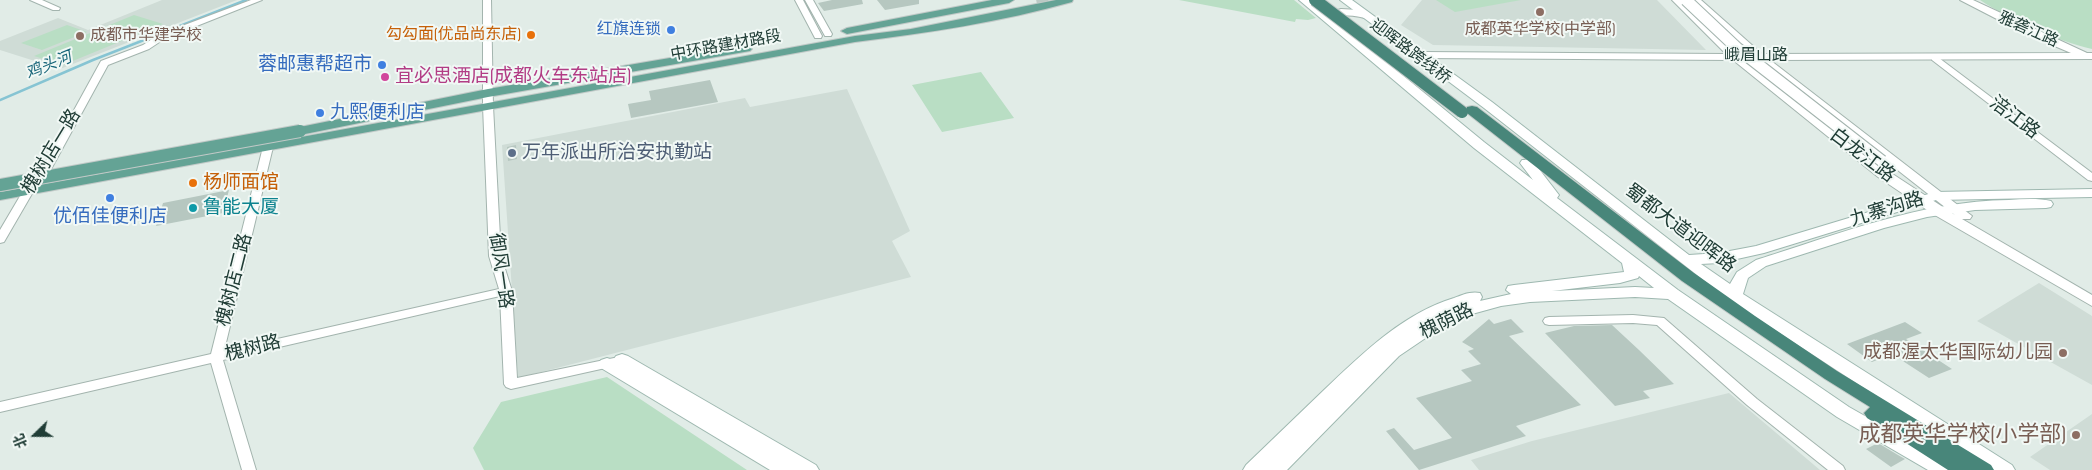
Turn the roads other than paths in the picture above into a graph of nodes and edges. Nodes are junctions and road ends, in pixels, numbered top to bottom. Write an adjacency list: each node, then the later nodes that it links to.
1 (34, 0): 17 (street)
2 (258, 0): 23 (street)
3 (487, 0): 29 (street, 御风一路)
4 (799, 0): 20 (street)
5 (809, 0): 20 (street)
6 (1009, 0): 21 (main road, 中环路建材路段)
7 (1068, 0): 21 (main road, 中环路建材路段)
8 (1304, 0): 19 (main road)
9 (1315, 0): 30 (highway, 迎晖路跨线桥, bridge)
10 (1328, 0): 30 (highway, 迎晖路跨线桥)
11 (1345, 0): 18 (main road, 蜀都大道迎晖路)
12 (1677, 0): 25 (street, 白龙江路)
13 (1686, 0): 45 (street, bridge)
14 (1695, 0): 26 (street, 白龙江路)
15 (1964, 0): 27 (street, 雅砻江路)
16 (1035, 2): 21 (main road)
17 (56, 8)
18 (1368, 16): 19 (street); 24 (main road, 蜀都大道迎晖路)
19 (1334, 23): 46 (main road)
20 (823, 35): 21 (main road, 中环路建材路段); 29 (main road, 中环路建材路段)
21 (852, 35): 29 (main road, 中环路建材路段)
22 (130, 42): 23 (street)
23 (143, 46): 36 (street, 槐树店一路)
24 (1421, 55): 25 (street, 峨眉山路); 34 (main road, 蜀都大道迎晖路)
25 (1735, 56): 26 (street, 峨眉山路); 45 (street, 白龙江路)
26 (1757, 56): 28 (street, 峨眉山路); 45 (street, 白龙江路)
27 (2091, 57): 28 (street, 峨眉山路)
28 (1935, 58): 37 (street, 涪江路)
29 (488, 100): 31 (main road, 中环路建材路段); 50 (street, 御风一路)
30 (1471, 113): 34 (main road); 35 (highway); 66 (highway, 蜀都大道迎晖路)
31 (388, 119): 32 (main road); 33 (main road); 36 (main road)
32 (299, 135): 39 (main road, bridge); 40 (main road)
33 (268, 147): 41 (main road); 56 (street, 槐树店二路)
34 (1550, 154): 48 (main road, 蜀都大道迎晖路)
35 (1527, 163): 46 (main road); 65 (highway)
36 (44, 173): 38 (main road); 41 (street, 槐树店一路)
37 (2092, 178)
38 (0, 181)
39 (0, 185)
40 (0, 191)
41 (28, 191): 43 (main road); 47 (street, 槐树店一路)
42 (2092, 193): 45 (main road, 九寨沟路)
43 (0, 196)
44 (2092, 203): 45 (main road, 九寨沟路)
45 (1937, 204): 48 (main road, 九寨沟路); 51 (street, 白龙江路); 53 (main road, 九寨沟路); 54 (street, 白龙江路)
46 (1567, 214): 49 (main road)
47 (0, 240)
48 (1686, 260): 53 (main road, 蜀都大道迎晖路)
49 (1630, 263): 52 (main road); 62 (main road, 槐荫路)
50 (506, 291): 56 (street, 槐树路); 57 (street, 御风一路)
51 (2092, 293)
52 (1672, 294): 60 (main road); 63 (main road, 槐荫路)
53 (1735, 296): 67 (main road, 蜀都大道迎晖路)
54 (2092, 301)
55 (1548, 321): 64 (street)
56 (216, 358): 58 (street, 槐树路); 61 (street)
57 (614, 362): 59 (main road, 御风一路)
58 (0, 406)
59 (794, 468)
60 (1934, 468)
61 (249, 470)
62 (1253, 470)
63 (1275, 470)
64 (1838, 470)
65 (1963, 470)
66 (1984, 470)
67 (2005, 470)

